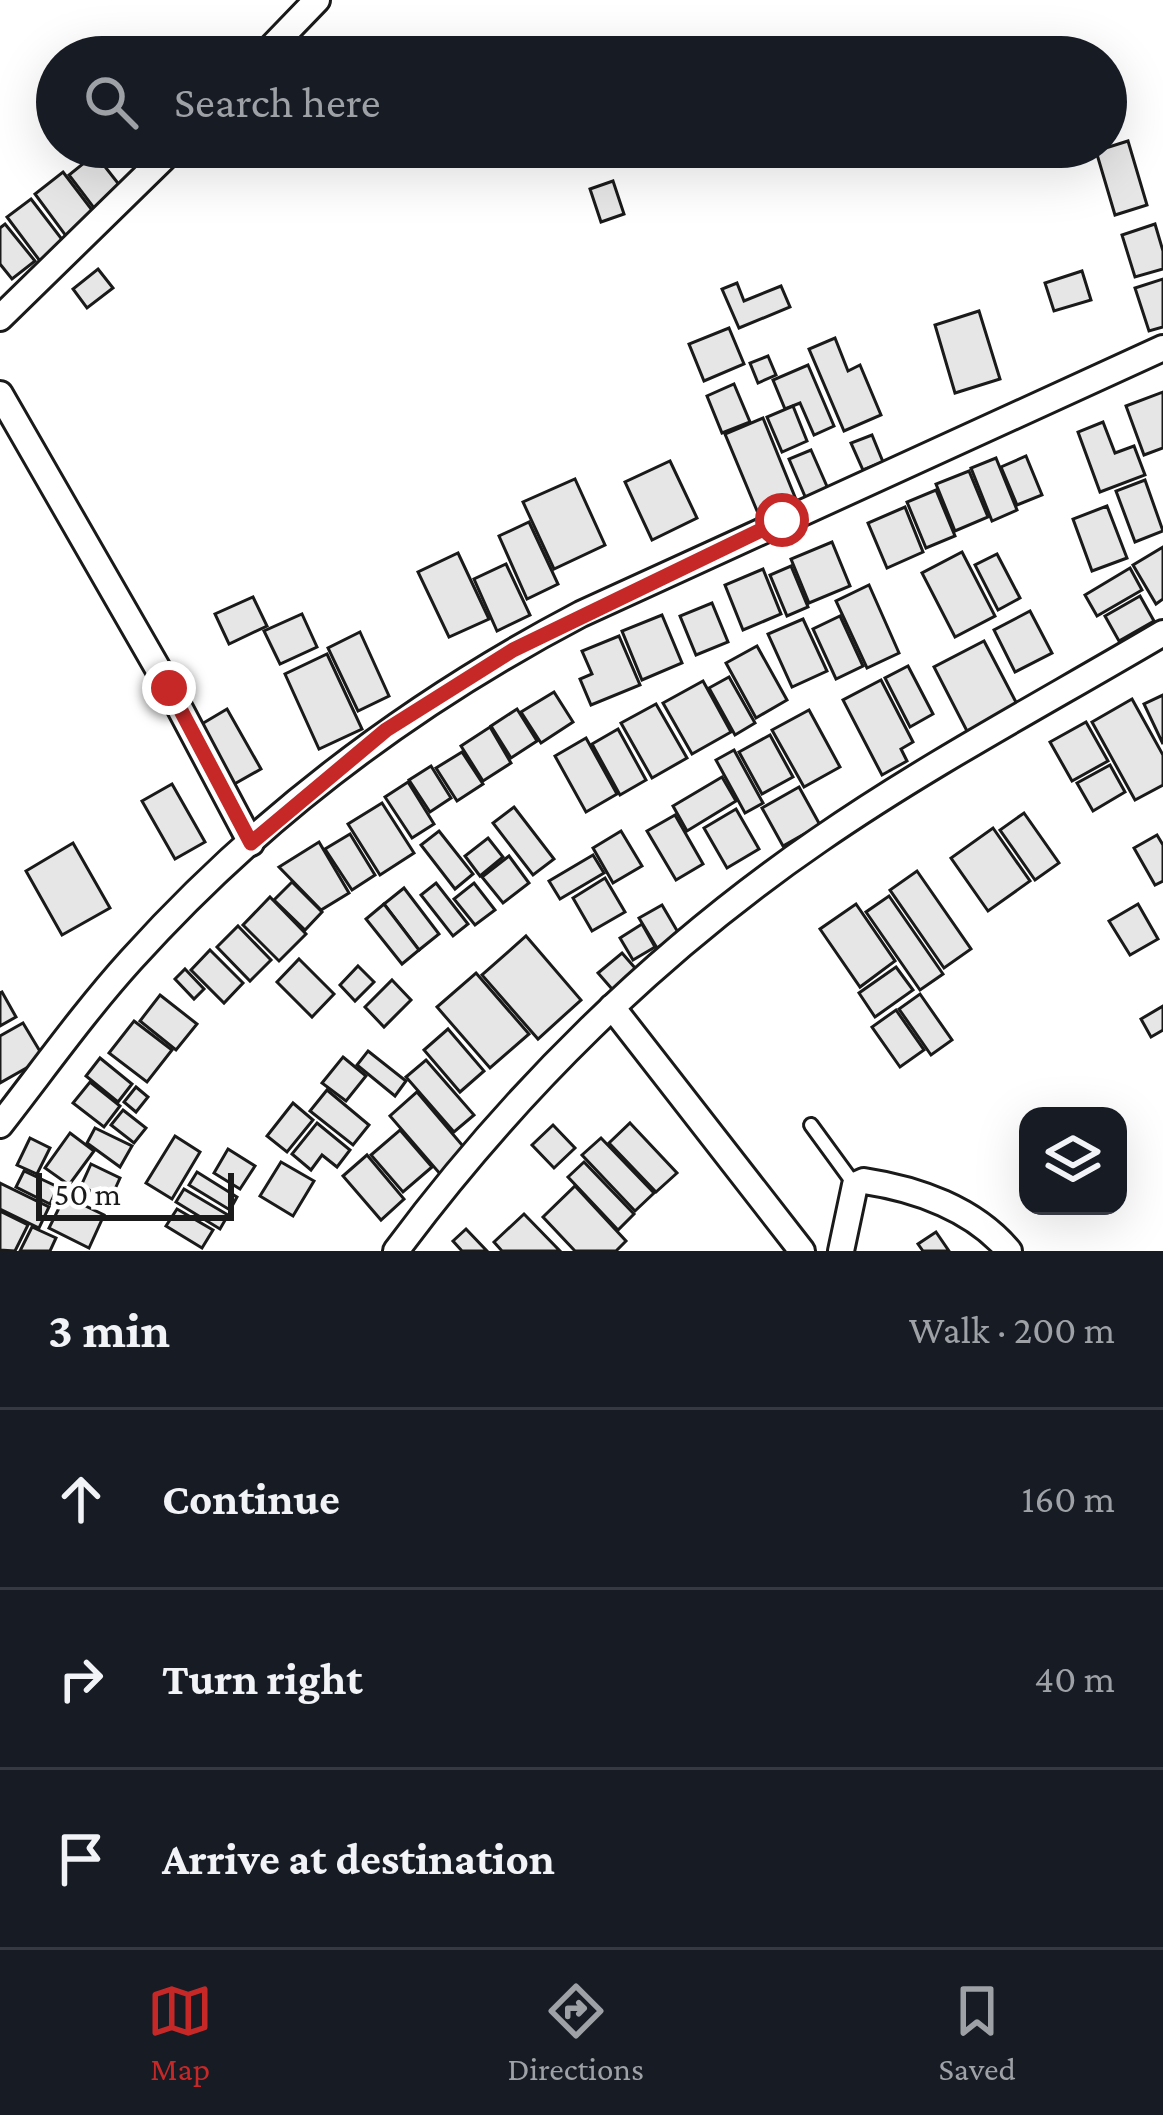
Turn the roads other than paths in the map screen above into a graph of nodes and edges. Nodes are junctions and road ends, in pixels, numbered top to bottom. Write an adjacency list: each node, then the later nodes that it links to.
1 (317, 0): 2 (street)
2 (282, 36)
3 (154, 168): 4 (street)
4 (0, 318)
5 (1163, 348): 8 (street)
6 (0, 394): 8 (street)
7 (1163, 633): 9 (street)
8 (251, 843): 10 (street)
9 (613, 1007): 13 (street); 14 (street)
10 (0, 1125)
11 (811, 1125): 12 (lane)
12 (855, 1185): 15 (street); 16 (street)
13 (396, 1251)
14 (802, 1251)
15 (841, 1251)
16 (1009, 1251)

